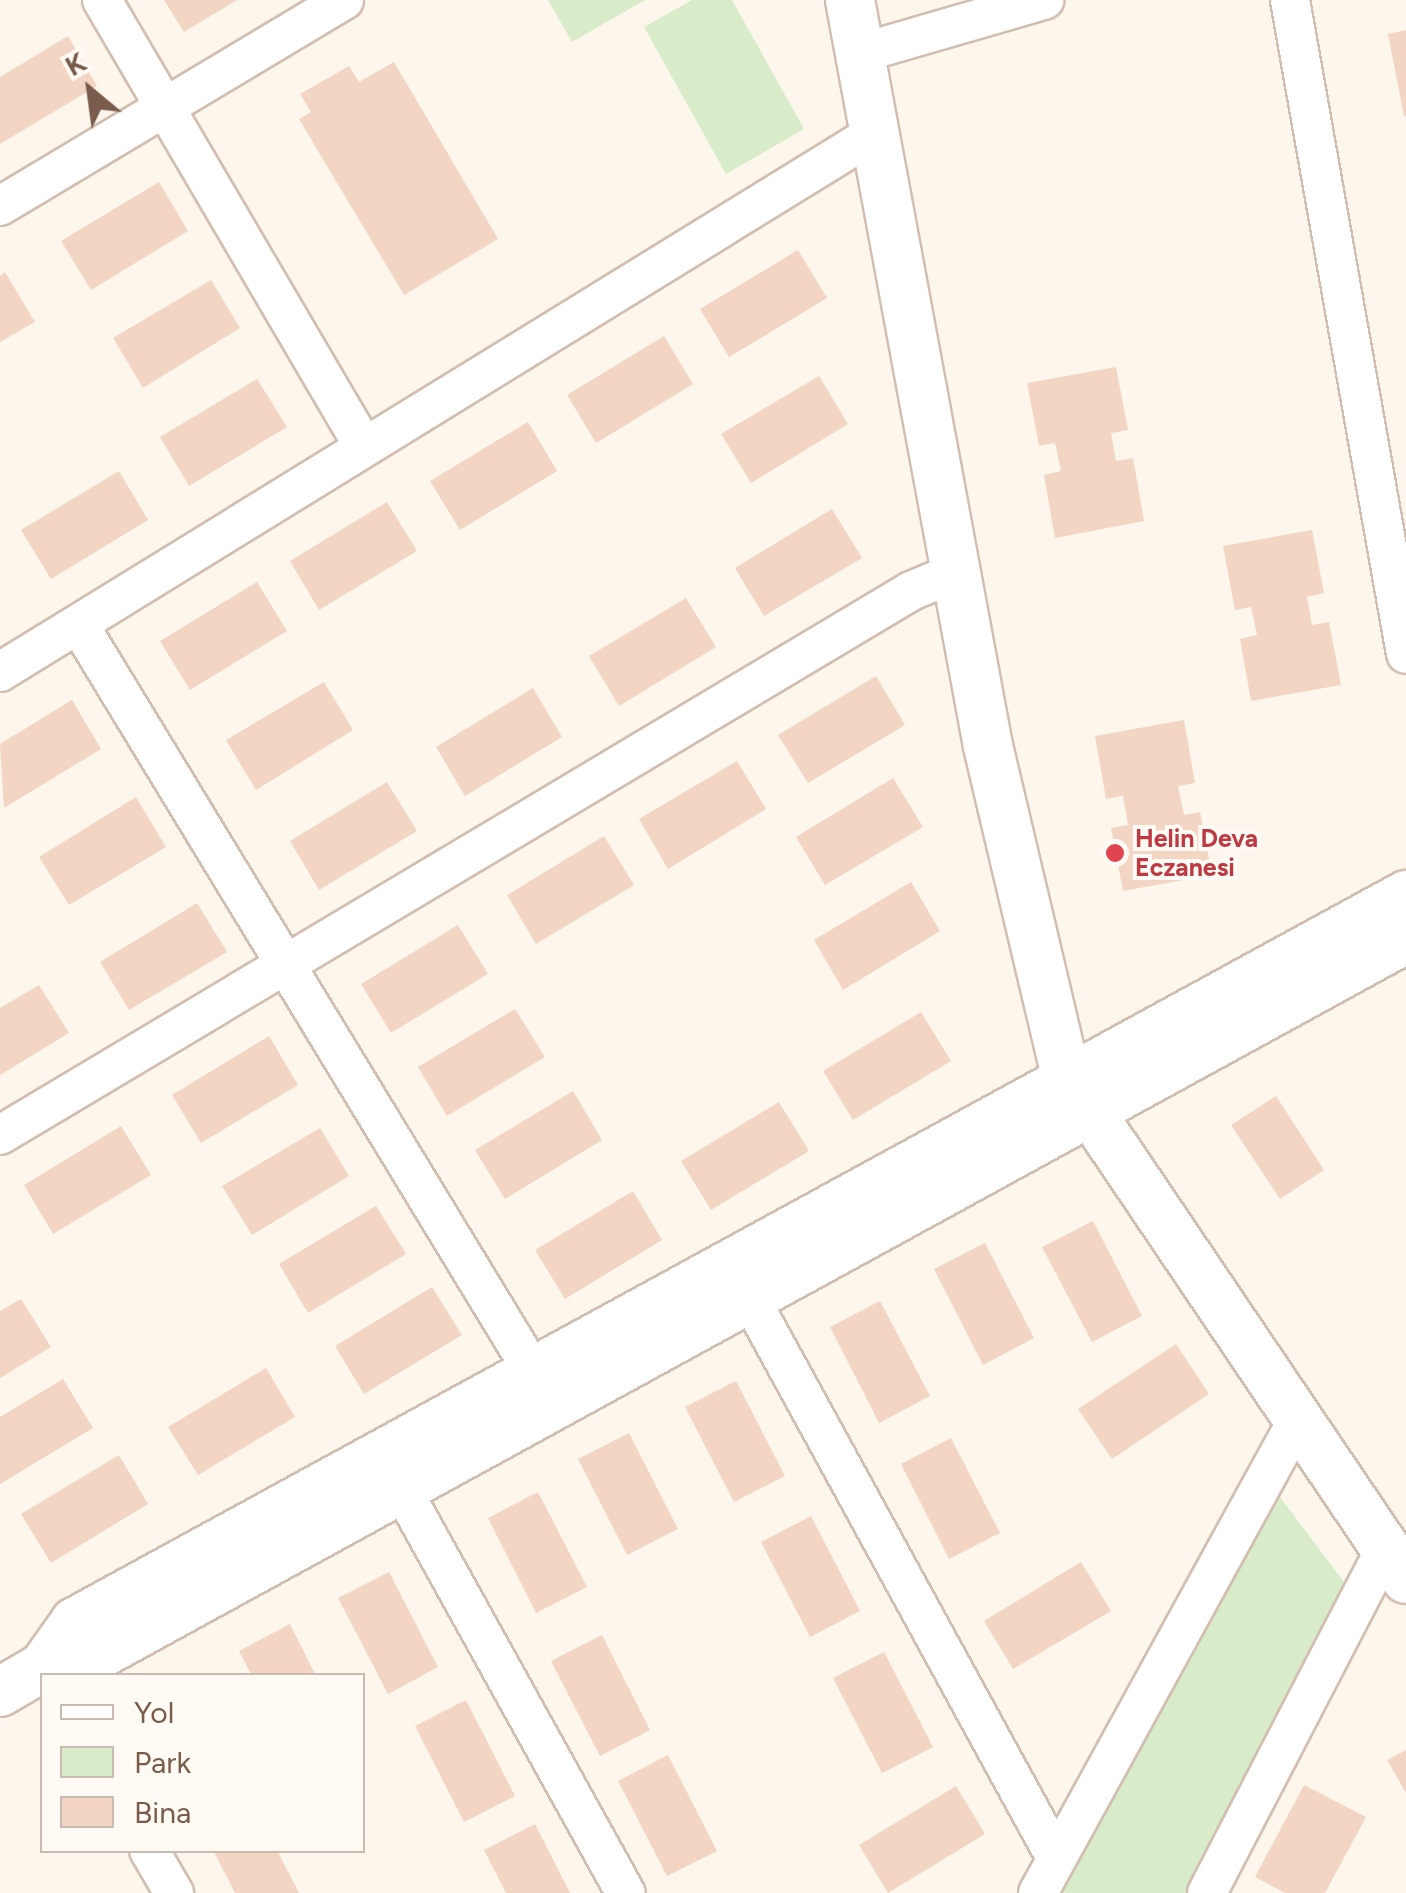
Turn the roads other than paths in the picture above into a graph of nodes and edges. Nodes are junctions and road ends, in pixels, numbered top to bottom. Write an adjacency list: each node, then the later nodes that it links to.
1 (102, 0): 7 (street)
2 (344, 0): 7 (street)
3 (850, 0): 6 (street)
4 (1044, 0): 6 (street)
5 (1290, 0): 13 (street)
6 (861, 53): 8 (street)
7 (168, 106): 9 (street); 10 (street)
8 (875, 132): 10 (street); 11 (street)
9 (0, 206)
10 (364, 447): 12 (street)
11 (954, 572): 17 (street); 18 (street)
12 (79, 625): 14 (street); 17 (street)
13 (1406, 654)
14 (0, 672)
15 (1406, 895): 18 (street)
16 (1406, 939): 18 (street)
17 (284, 963): 19 (street); 21 (street)
18 (1076, 1095): 20 (street); 23 (street)
19 (0, 1135)
20 (741, 1281): 21 (street); 22 (street); 30 (street)
21 (532, 1369): 22 (street); 24 (street)
22 (556, 1409): 24 (street)
23 (1298, 1419): 25 (street); 30 (street)
24 (392, 1472): 26 (street); 32 (street)
25 (1396, 1563): 34 (street)
26 (46, 1672)
27 (40, 1675): 28 (street)
28 (0, 1692)
29 (151, 1853): 31 (street)
30 (1056, 1858): 33 (street)
31 (174, 1893)
32 (626, 1893)
33 (1038, 1893)
34 (1207, 1893)

